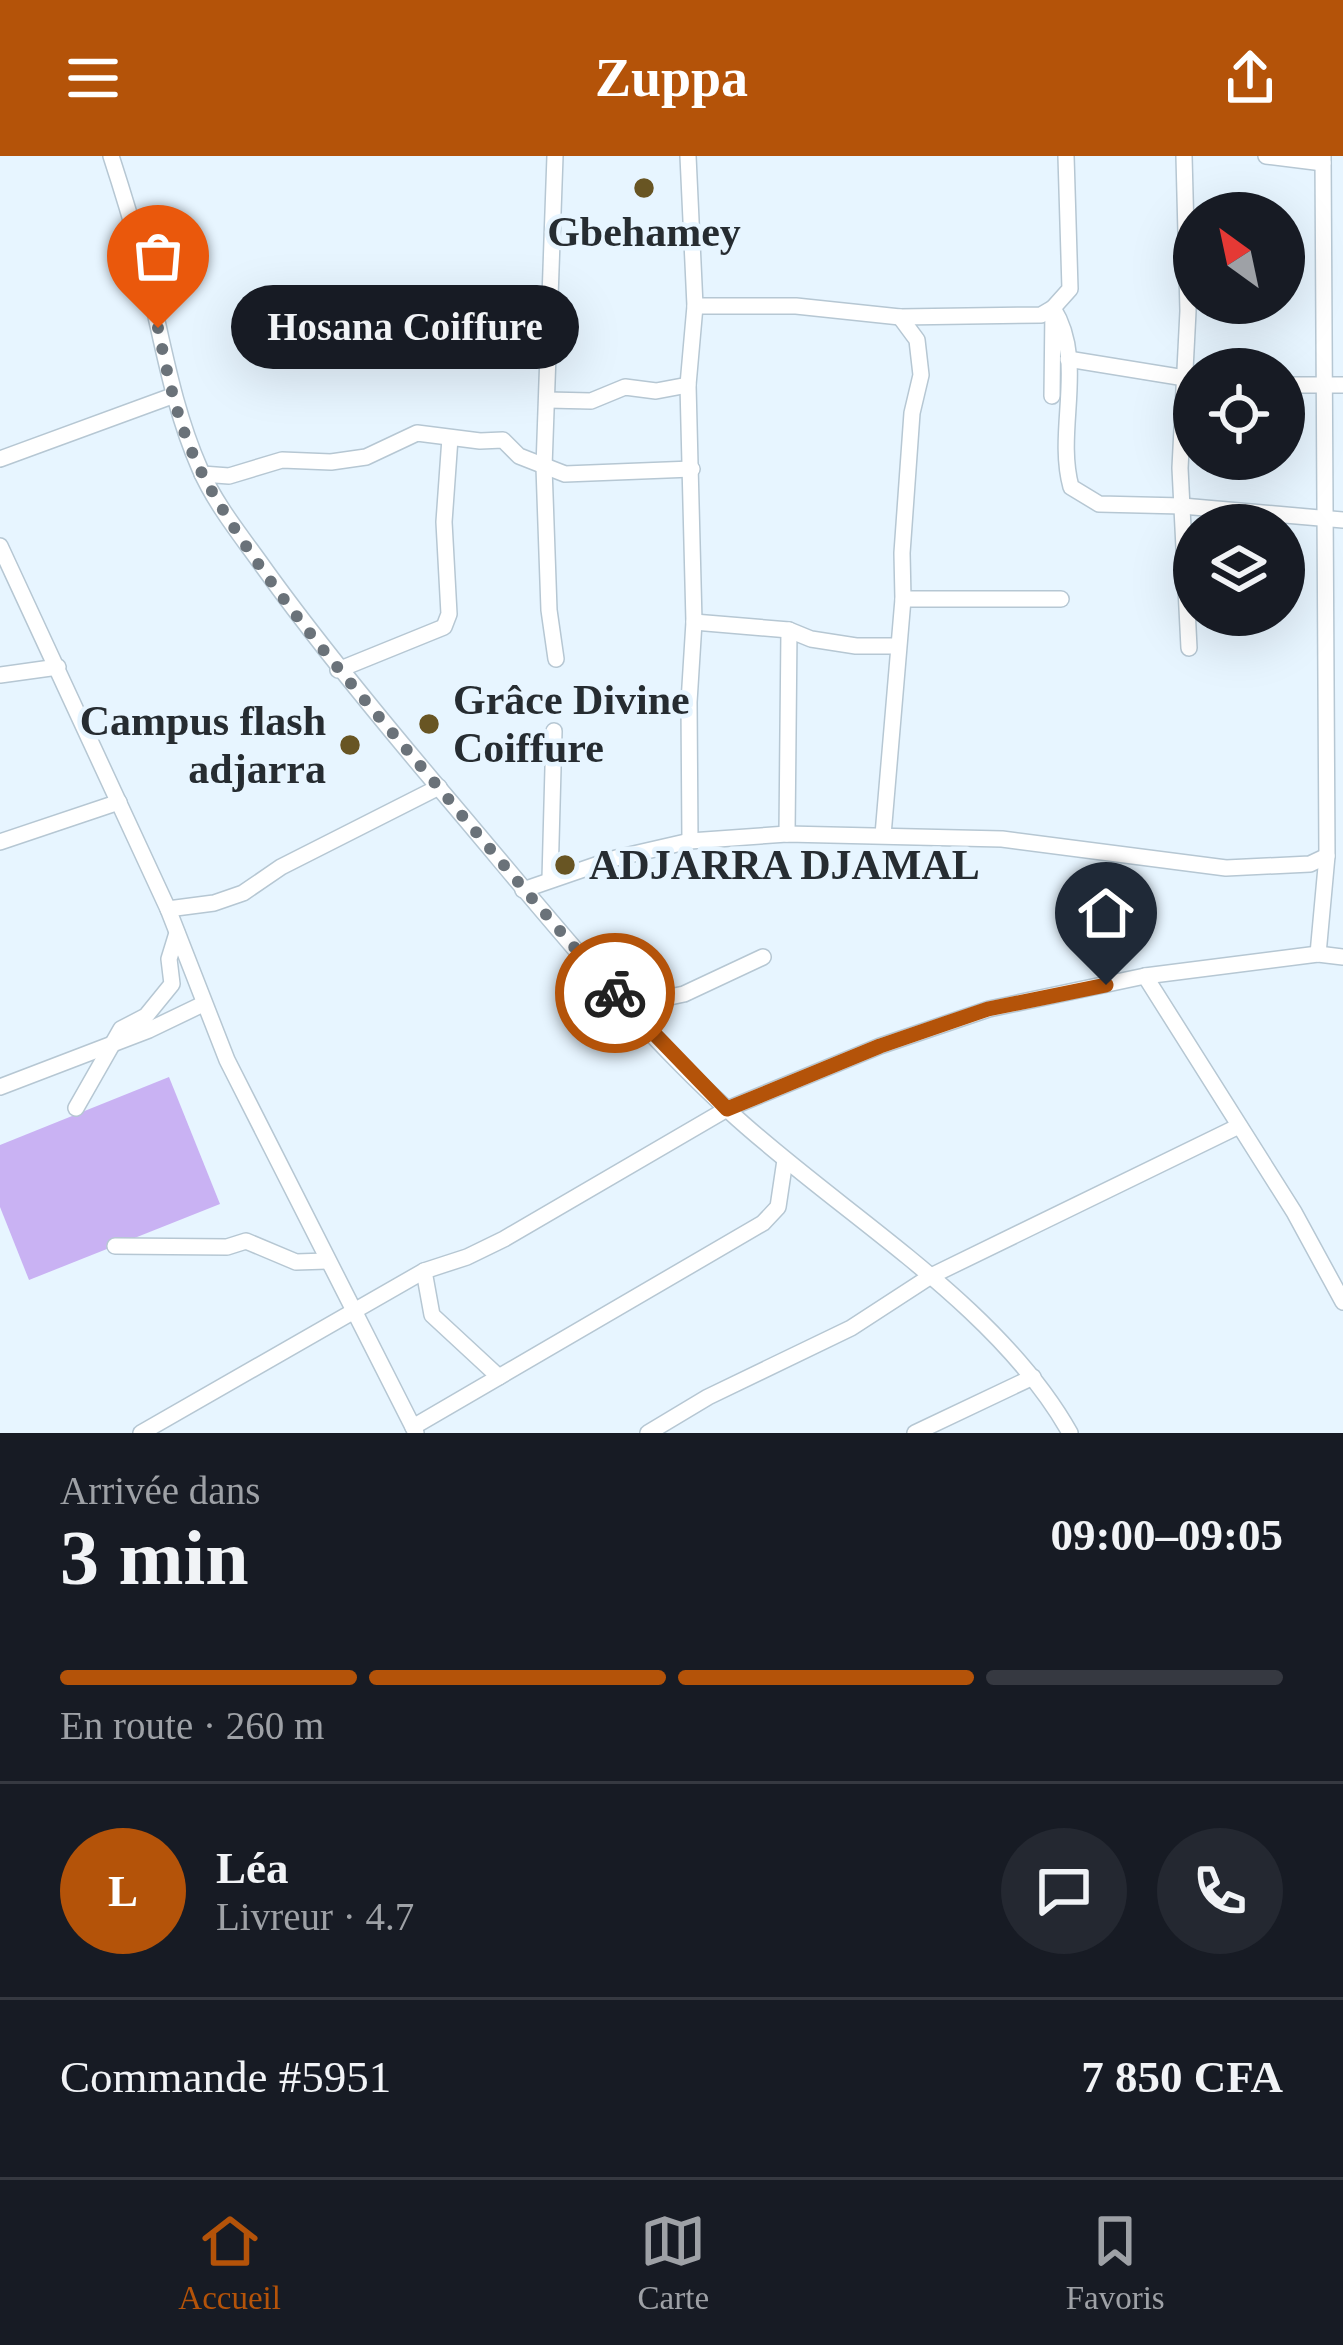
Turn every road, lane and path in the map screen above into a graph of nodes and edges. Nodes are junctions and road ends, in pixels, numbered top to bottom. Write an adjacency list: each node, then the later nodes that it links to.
1 (111, 156): 18 (street)
2 (555, 156): 20 (street)
3 (688, 156): 8 (street)
4 (1066, 156): 9 (street)
5 (1184, 156): 11 (street)
6 (1266, 156): 7 (street)
7 (1323, 159): 17 (street)
8 (695, 306): 10 (street); 14 (street)
9 (1053, 308): 10 (street); 12 (street); 19 (street)
10 (900, 317): 31 (street)
11 (1189, 348)
12 (1068, 359): 13 (street); 26 (street)
13 (1173, 376)
14 (688, 385): 20 (street); 24 (street)
15 (1343, 386): 17 (street)
16 (1305, 387): 17 (street)
17 (1322, 388): 28 (street)
18 (172, 396): 22 (street); 25 (street)
19 (1052, 396)
20 (548, 400): 23 (street)
21 (450, 438): 23 (street); 25 (street); 40 (street)
22 (0, 459)
23 (544, 466): 24 (street); 38 (street)
24 (692, 469): 32 (street)
25 (202, 474): 40 (street)
26 (1173, 506)
27 (1305, 517): 28 (street)
28 (1335, 520): 35 (street)
29 (0, 546): 39 (street)
30 (1061, 598): 31 (street)
31 (903, 599): 36 (street)
32 (694, 622): 33 (street); 47 (street)
33 (790, 630): 36 (street); 45 (street)
34 (1189, 636): 37 (street)
35 (1335, 640): 49 (street)
36 (898, 646): 46 (street)
37 (1190, 648)
38 (556, 659)
39 (58, 667): 41 (street); 44 (street)
40 (338, 670): 43 (street)
41 (0, 674)
42 (554, 730): 50 (street)
43 (439, 787): 51 (street); 52 (street)
44 (119, 802): 48 (street); 52 (street)
45 (787, 834): 46 (street); 47 (street)
46 (883, 835): 49 (street)
47 (690, 841): 50 (street)
48 (0, 842)
49 (1327, 856): 54 (street)
50 (550, 879): 51 (street)
51 (523, 890): 59 (street)
52 (168, 910): 53 (street)
53 (177, 933): 58 (street); 60 (street)
54 (1318, 954): 56 (street); 57 (street)
55 (764, 957): 59 (street)
56 (1343, 957)
57 (1145, 976): 63 (street); 64 (street)
58 (203, 1004): 60 (street); 67 (street)
59 (627, 1006): 63 (street)
60 (112, 1042): 61 (street); 62 (street)
61 (0, 1087)
62 (76, 1108)
63 (727, 1109): 65 (street); 68 (street)
64 (1239, 1126): 69 (street); 70 (street)
65 (784, 1160): 69 (street); 72 (street)
66 (115, 1246): 67 (street)
67 (327, 1262): 71 (street)
68 (424, 1271): 71 (street); 72 (street)
69 (932, 1276): 73 (street); 76 (street)
70 (1343, 1302)
71 (357, 1312): 74 (street); 75 (street)
72 (499, 1377): 74 (street)
73 (1033, 1377): 77 (street); 78 (street)
74 (415, 1430)
75 (141, 1433)
76 (648, 1433)
77 (915, 1433)
78 (1070, 1433)

